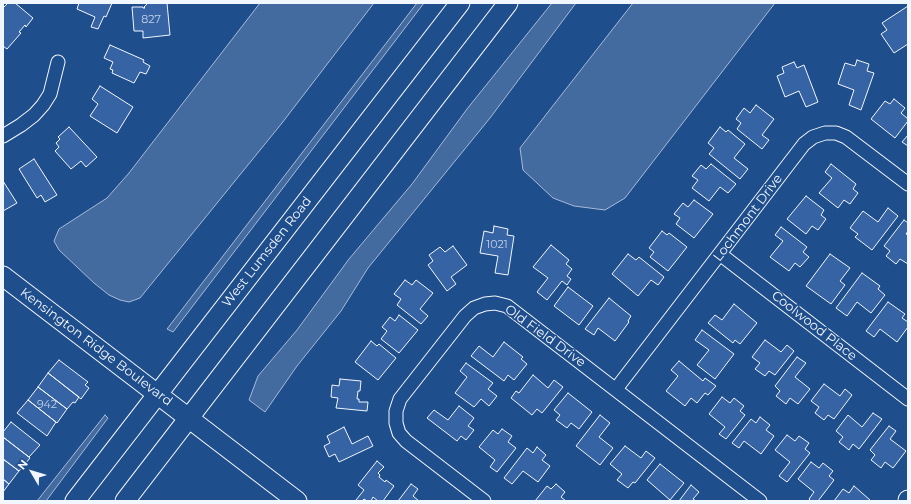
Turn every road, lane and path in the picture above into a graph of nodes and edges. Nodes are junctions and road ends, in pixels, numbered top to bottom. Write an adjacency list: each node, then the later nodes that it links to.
1 (460, 3): 9 (main road, West Lumsden Road)
2 (508, 3): 11 (main road)
3 (58, 62): 4 (street)
4 (3, 136)
5 (908, 184): 6 (street, Lochmont Drive)
6 (720, 254): 8 (street, Lochmont Drive); 10 (street, Coolwood Place)
7 (3, 276): 9 (main road, Kensington Ridge Boulevard)
8 (616, 389): 15 (street, Old Field Drive); 16 (street, Old Field Drive)
9 (157, 394): 11 (main road, Kensington Ridge Boulevard); 12 (main road, West Lumsden Road)
10 (908, 399)
11 (189, 418): 13 (main road); 14 (main road, Kensington Ridge Boulevard)
12 (75, 501)
13 (125, 501)
14 (297, 501)
15 (484, 501)
16 (760, 501)

